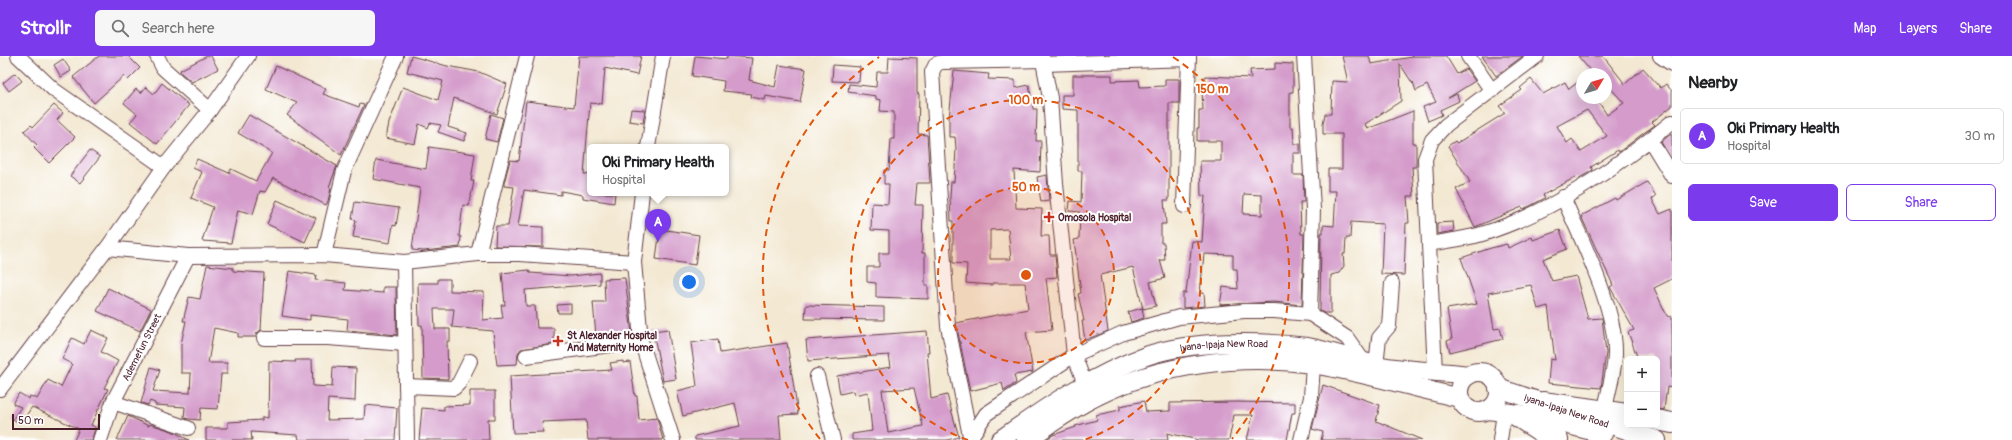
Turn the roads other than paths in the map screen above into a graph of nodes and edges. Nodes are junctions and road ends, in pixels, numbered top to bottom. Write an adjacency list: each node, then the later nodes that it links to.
1 (18, 56): 19 (street)
2 (157, 56): 15 (street)
3 (248, 56): 15 (street)
4 (396, 56): 27 (street)
5 (528, 56): 26 (street)
6 (663, 56): 18 (street)
7 (1304, 56): 32 (street)
8 (1468, 56): 14 (street)
9 (1537, 56): 14 (street)
10 (1660, 56): 13 (street)
11 (1189, 58): 12 (street); 23 (street)
12 (1043, 60): 36 (street); 57 (street)
13 (1672, 64)
14 (1492, 91): 24 (street)
15 (210, 110): 19 (street)
16 (1672, 122): 17 (street)
17 (1650, 140): 20 (street); 22 (street)
18 (648, 144)
19 (164, 166): 25 (street)
20 (1672, 176)
21 (642, 196): 30 (street)
22 (1563, 197): 24 (street); 51 (street)
23 (1184, 206)
24 (1429, 244): 41 (street)
25 (107, 248): 28 (street); 47 (street)
26 (478, 254): 29 (street); 30 (street)
27 (324, 255): 28 (street); 29 (street)
28 (188, 256): 49 (street, Ademefun Street)
29 (404, 262): 35 (street)
30 (634, 262): 34 (street)
31 (1392, 283): 39 (street)
32 (1310, 314): 36 (street); 39 (street)
33 (264, 338): 35 (street)
34 (641, 341): 37 (street); 60 (street)
35 (405, 344): 45 (street)
36 (1074, 354): 44 (street); 57 (street)
37 (526, 356)
38 (470, 361): 45 (street)
39 (1370, 363): 41 (main road, Iyana-Ipaja New Road); 44 (main road, Iyana-Ipaja New Road)
40 (1313, 364): 48 (main road, Iyana-Ipaja New Road); 63 (main road, Iyana-Ipaja New Road); 64 (street)
41 (1435, 372): 42 (main road, Iyana-Ipaja New Road)
42 (1469, 375): 46 (main road, Iyana-Ipaja New Road); 48 (main road)
43 (818, 376): 61 (street)
44 (1085, 384): 62 (main road, Iyana-Ipaja New Road)
45 (406, 386): 59 (street)
46 (1498, 388): 50 (main road, Iyana-Ipaja New Road); 52 (main road)
47 (0, 389)
48 (1460, 398): 52 (main road, Iyana-Ipaja New Road)
49 (113, 402): 56 (street); 58 (street, Ademefun Street)
50 (1543, 402): 51 (highway); 68 (main road, Iyana-Ipaja New Road)
51 (1605, 410): 53 (highway)
52 (1503, 412): 65 (street); 66 (highway); 67 (main road, Iyana-Ipaja New Road)
53 (1624, 413)
54 (1660, 421): 55 (highway)
55 (1672, 423)
56 (188, 428)
57 (970, 438)
58 (100, 440)
59 (408, 440)
60 (673, 440)
61 (833, 440)
62 (1000, 440)
63 (1026, 440)
64 (1301, 440)
65 (1500, 440)
66 (1558, 440)
67 (1623, 440)
68 (1657, 440)

